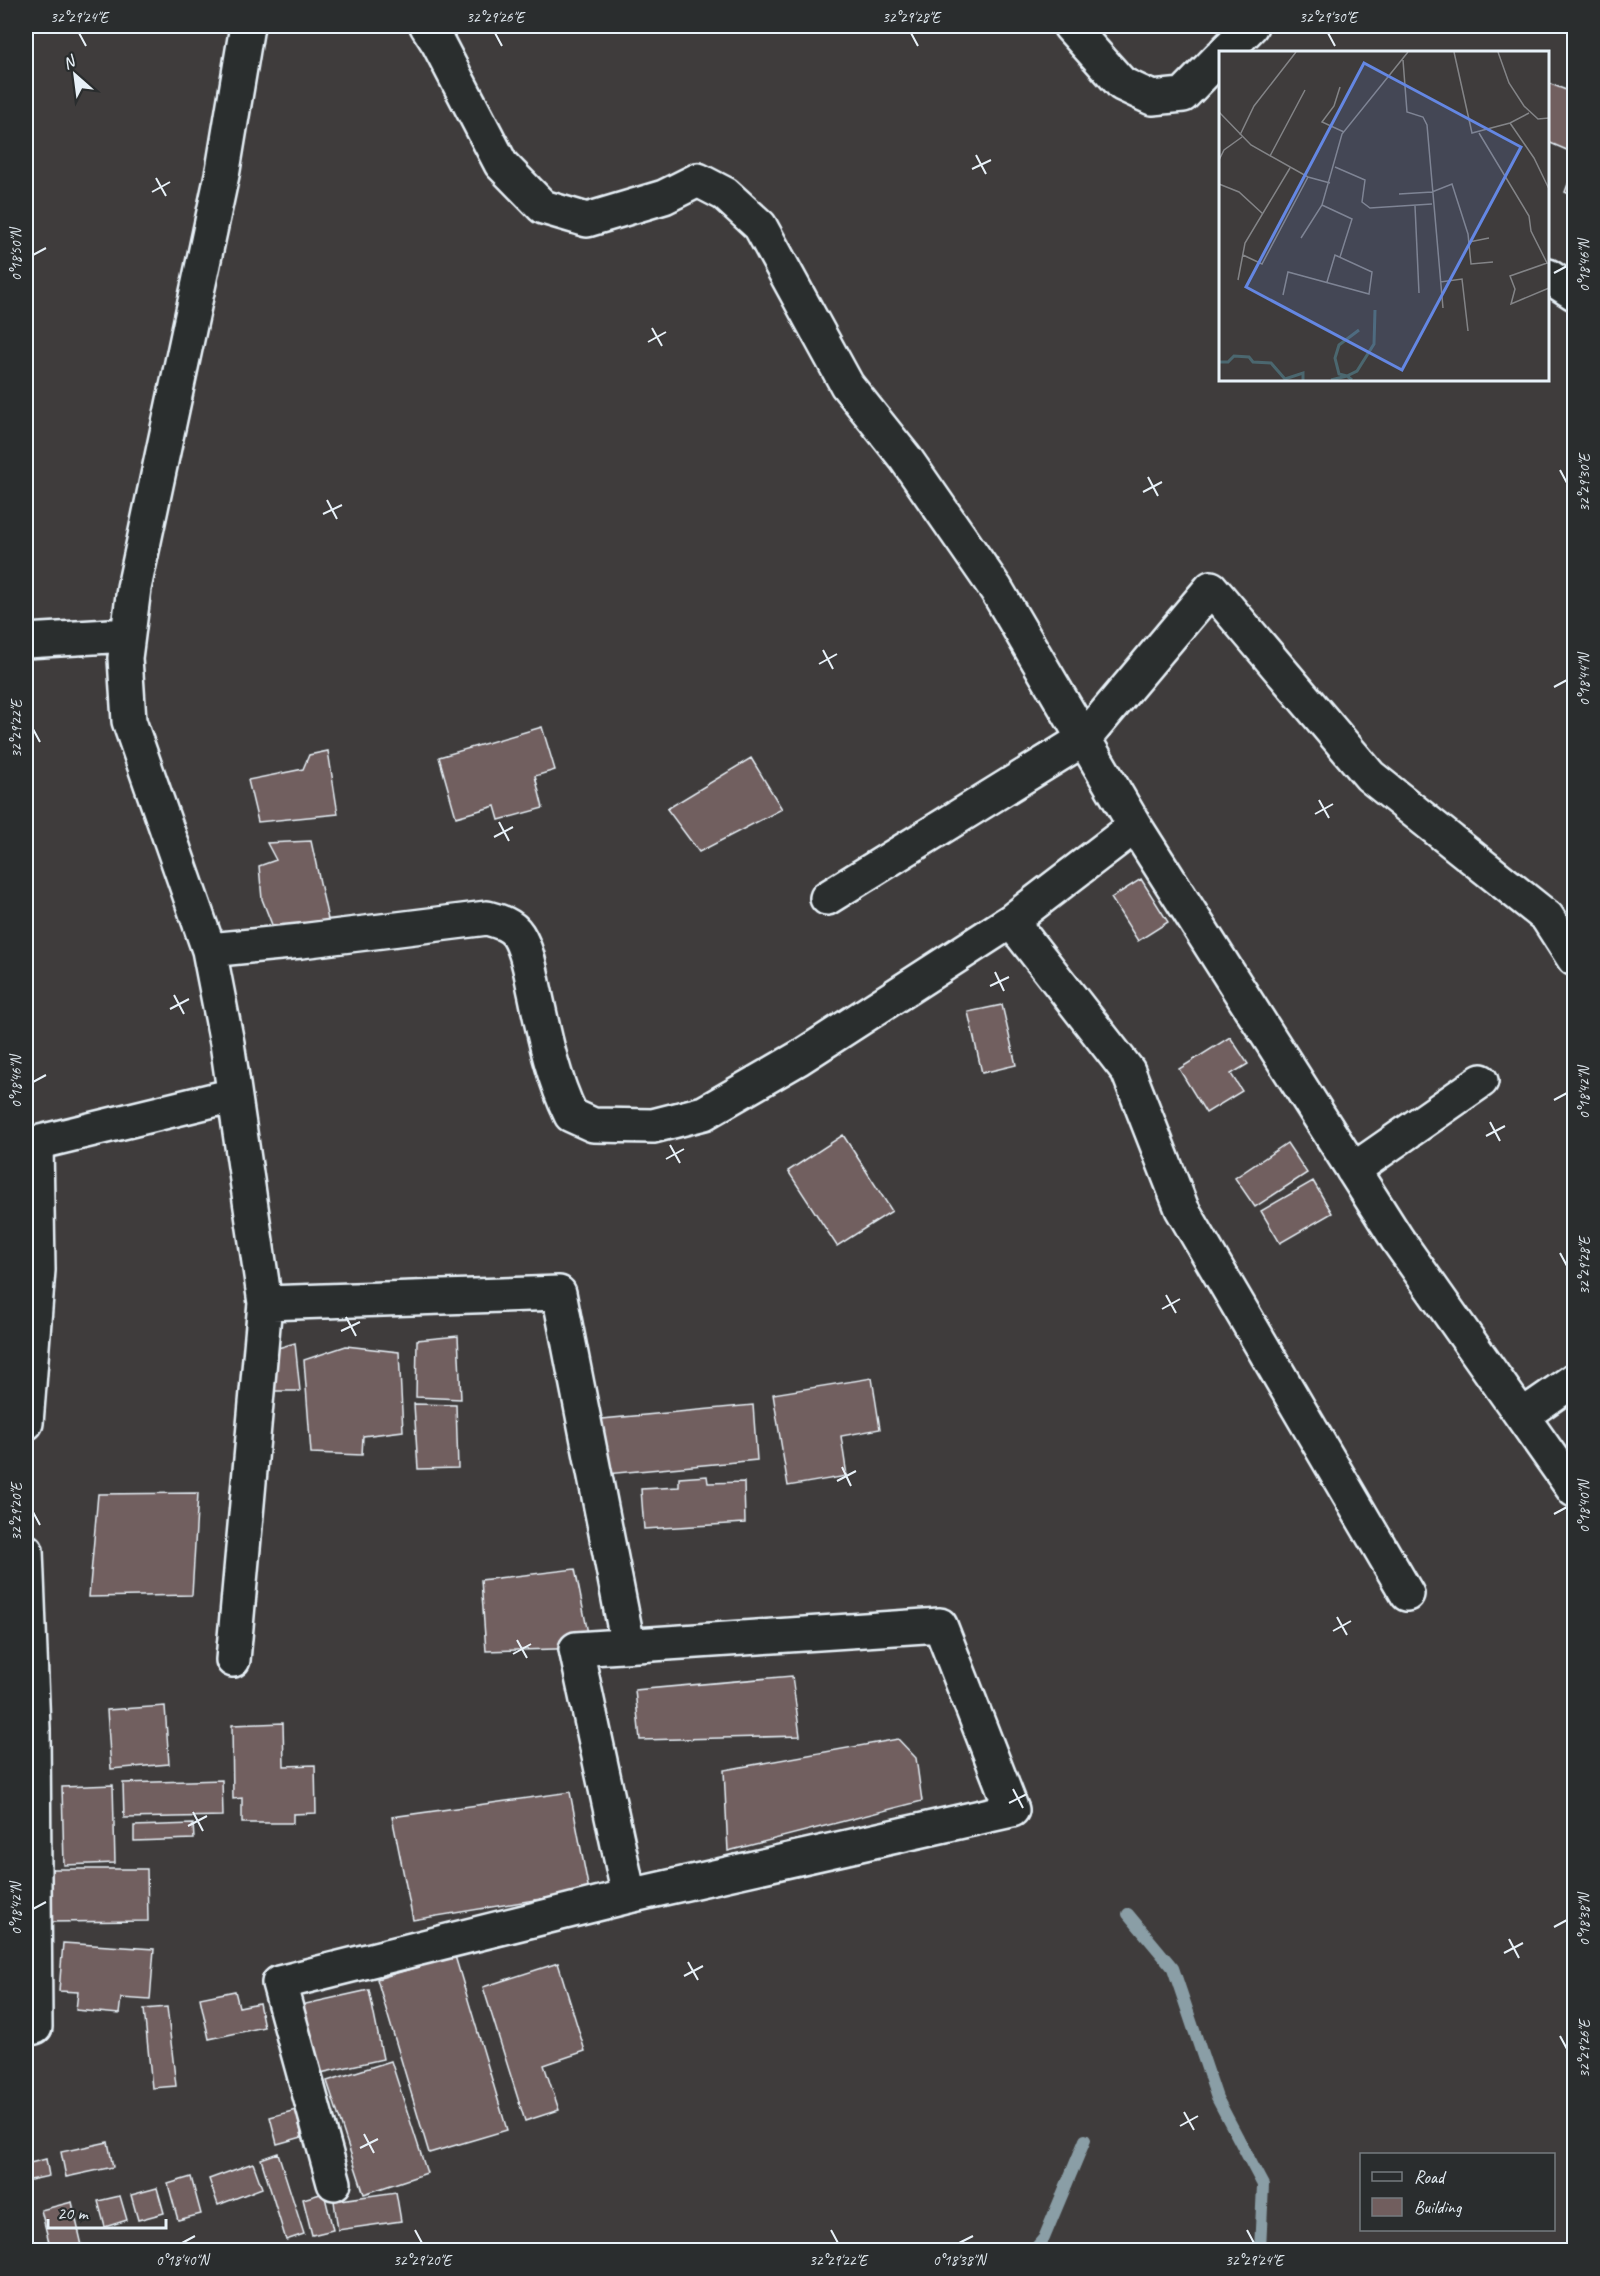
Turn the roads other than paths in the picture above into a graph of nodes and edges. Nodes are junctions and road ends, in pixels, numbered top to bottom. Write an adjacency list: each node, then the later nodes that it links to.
1 (247, 26): 9 (street)
2 (427, 26): 11 (street)
3 (1070, 26): 6 (street)
4 (1251, 26): 5 (street)
5 (1231, 51)
6 (1218, 67)
7 (1549, 277): 8 (street)
8 (1575, 293)
9 (127, 635): 10 (street); 15 (street)
10 (26, 641)
11 (1084, 739): 12 (street); 13 (street); 16 (street)
12 (1135, 826): 14 (street); 20 (street)
13 (827, 898)
14 (1011, 921): 15 (street); 27 (street)
15 (209, 950): 18 (street)
16 (1575, 959)
17 (1481, 1081): 20 (street)
18 (234, 1095): 19 (street); 21 (street)
19 (31, 1143): 24 (street)
20 (1353, 1170): 23 (street)
21 (265, 1303): 28 (street); 29 (street)
22 (1575, 1380): 23 (street)
23 (1522, 1416): 25 (street)
24 (26, 1423)
25 (1575, 1490)
26 (26, 1551): 31 (street)
27 (1407, 1594)
28 (628, 1645): 30 (street); 30 (street)
29 (233, 1660)
30 (629, 1896): 32 (street)
31 (26, 2028)
32 (334, 2182)

